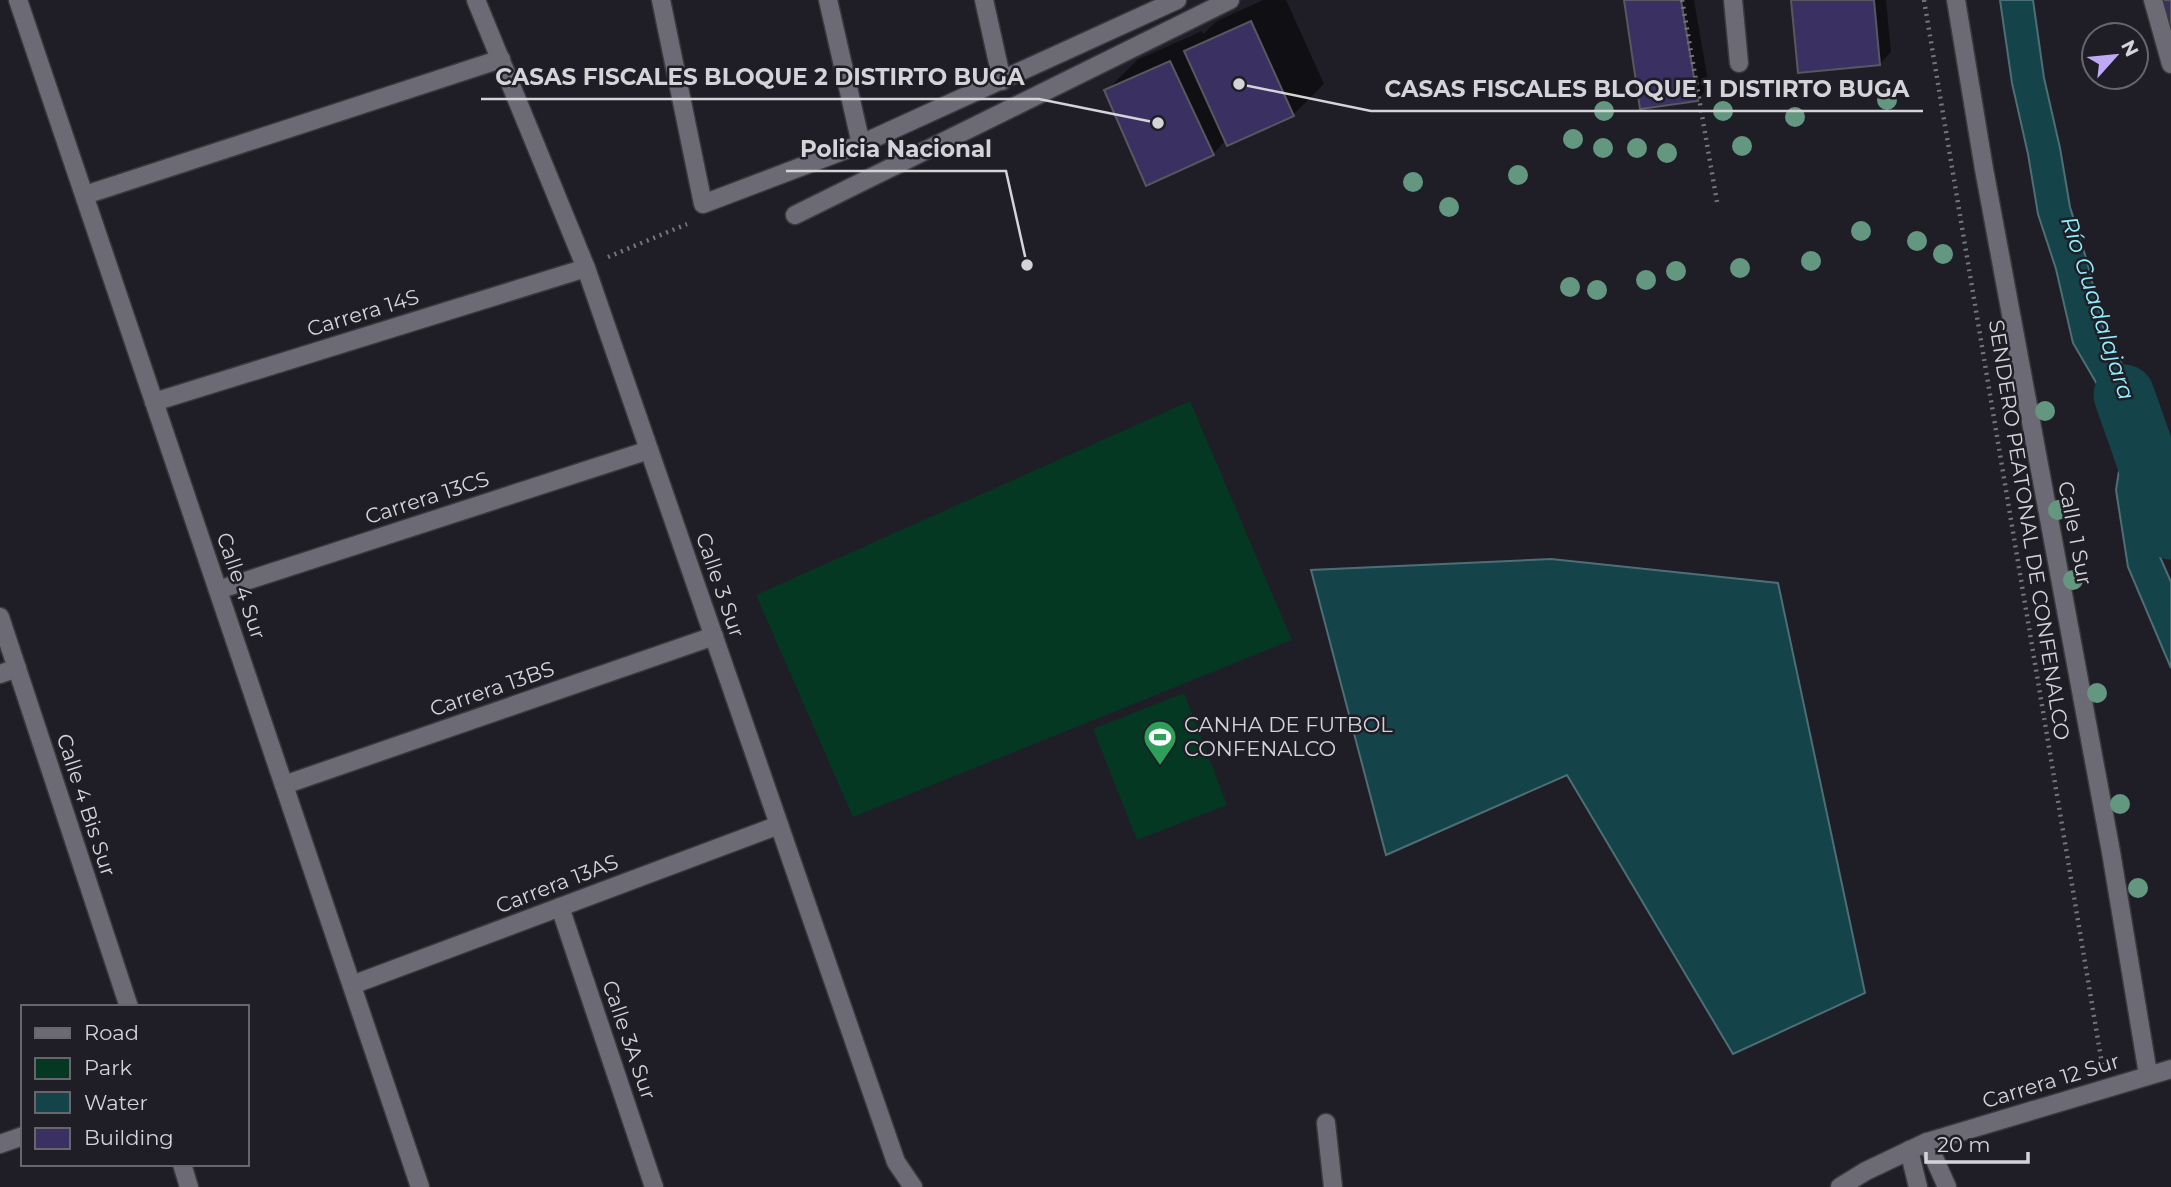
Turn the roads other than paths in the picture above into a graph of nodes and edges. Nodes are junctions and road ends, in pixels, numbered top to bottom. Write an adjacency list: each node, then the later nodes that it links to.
1 (18, 0): 18 (street, Calle 4 Sur)
2 (476, 0): 13 (street, Calle 3 Sur)
3 (661, 0): 17 (street)
4 (828, 0): 17 (street)
5 (984, 0): 16 (street)
6 (1134, 0): 12 (street)
7 (1177, 0): 12 (street)
8 (1230, 0): 19 (street)
9 (1733, 0): 14 (street)
10 (1956, 0): 33 (street, Calle 1 Sur)
11 (2153, 0): 15 (street)
12 (1138, 19): 16 (street)
13 (501, 58): 18 (street); 20 (street, Calle 3 Sur)
14 (1739, 63)
15 (2171, 64)
16 (1002, 81): 17 (street)
17 (861, 144)
18 (85, 195): 21 (street, Calle 4 Sur)
19 (795, 215)
20 (586, 268): 21 (street, Carrera 14S); 22 (street, Calle 3 Sur)
21 (154, 402): 23 (street, Calle 4 Sur)
22 (649, 450): 23 (street, Carrera 13CS); 25 (street, Calle 3 Sur)
23 (218, 590): 27 (street, Calle 4 Sur)
24 (0, 617): 26 (street, Calle 4 Bis Sur)
25 (714, 636): 27 (street, Carrera 13BS); 28 (street, Calle 3 Sur)
26 (8, 671): 31 (street, Calle 4 Bis Sur)
27 (284, 785): 30 (street, Calle 4 Sur)
28 (779, 825): 29 (street, Carrera 13AS); 43 (street, Calle 3 Sur)
29 (560, 907): 30 (street, Carrera 13AS); 42 (street, Calle 3A Sur)
30 (352, 985): 41 (street, Calle 4 Sur)
31 (128, 1005)
32 (2171, 1069): 33 (street, Carrera 12 Sur)
33 (2148, 1074): 36 (street, Carrera 12 Sur)
34 (1326, 1123): 44 (street)
35 (21, 1137): 37 (street)
36 (1927, 1142): 38 (street, Carrera 12 Sur); 47 (street)
37 (0, 1144)
38 (1909, 1150): 45 (street, Carrera 12 Sur); 46 (street)
39 (183, 1166): 40 (street)
40 (189, 1187)
41 (420, 1187)
42 (654, 1187)
43 (913, 1187)
44 (1333, 1187)
45 (1840, 1187)
46 (1918, 1187)
47 (1947, 1187)

